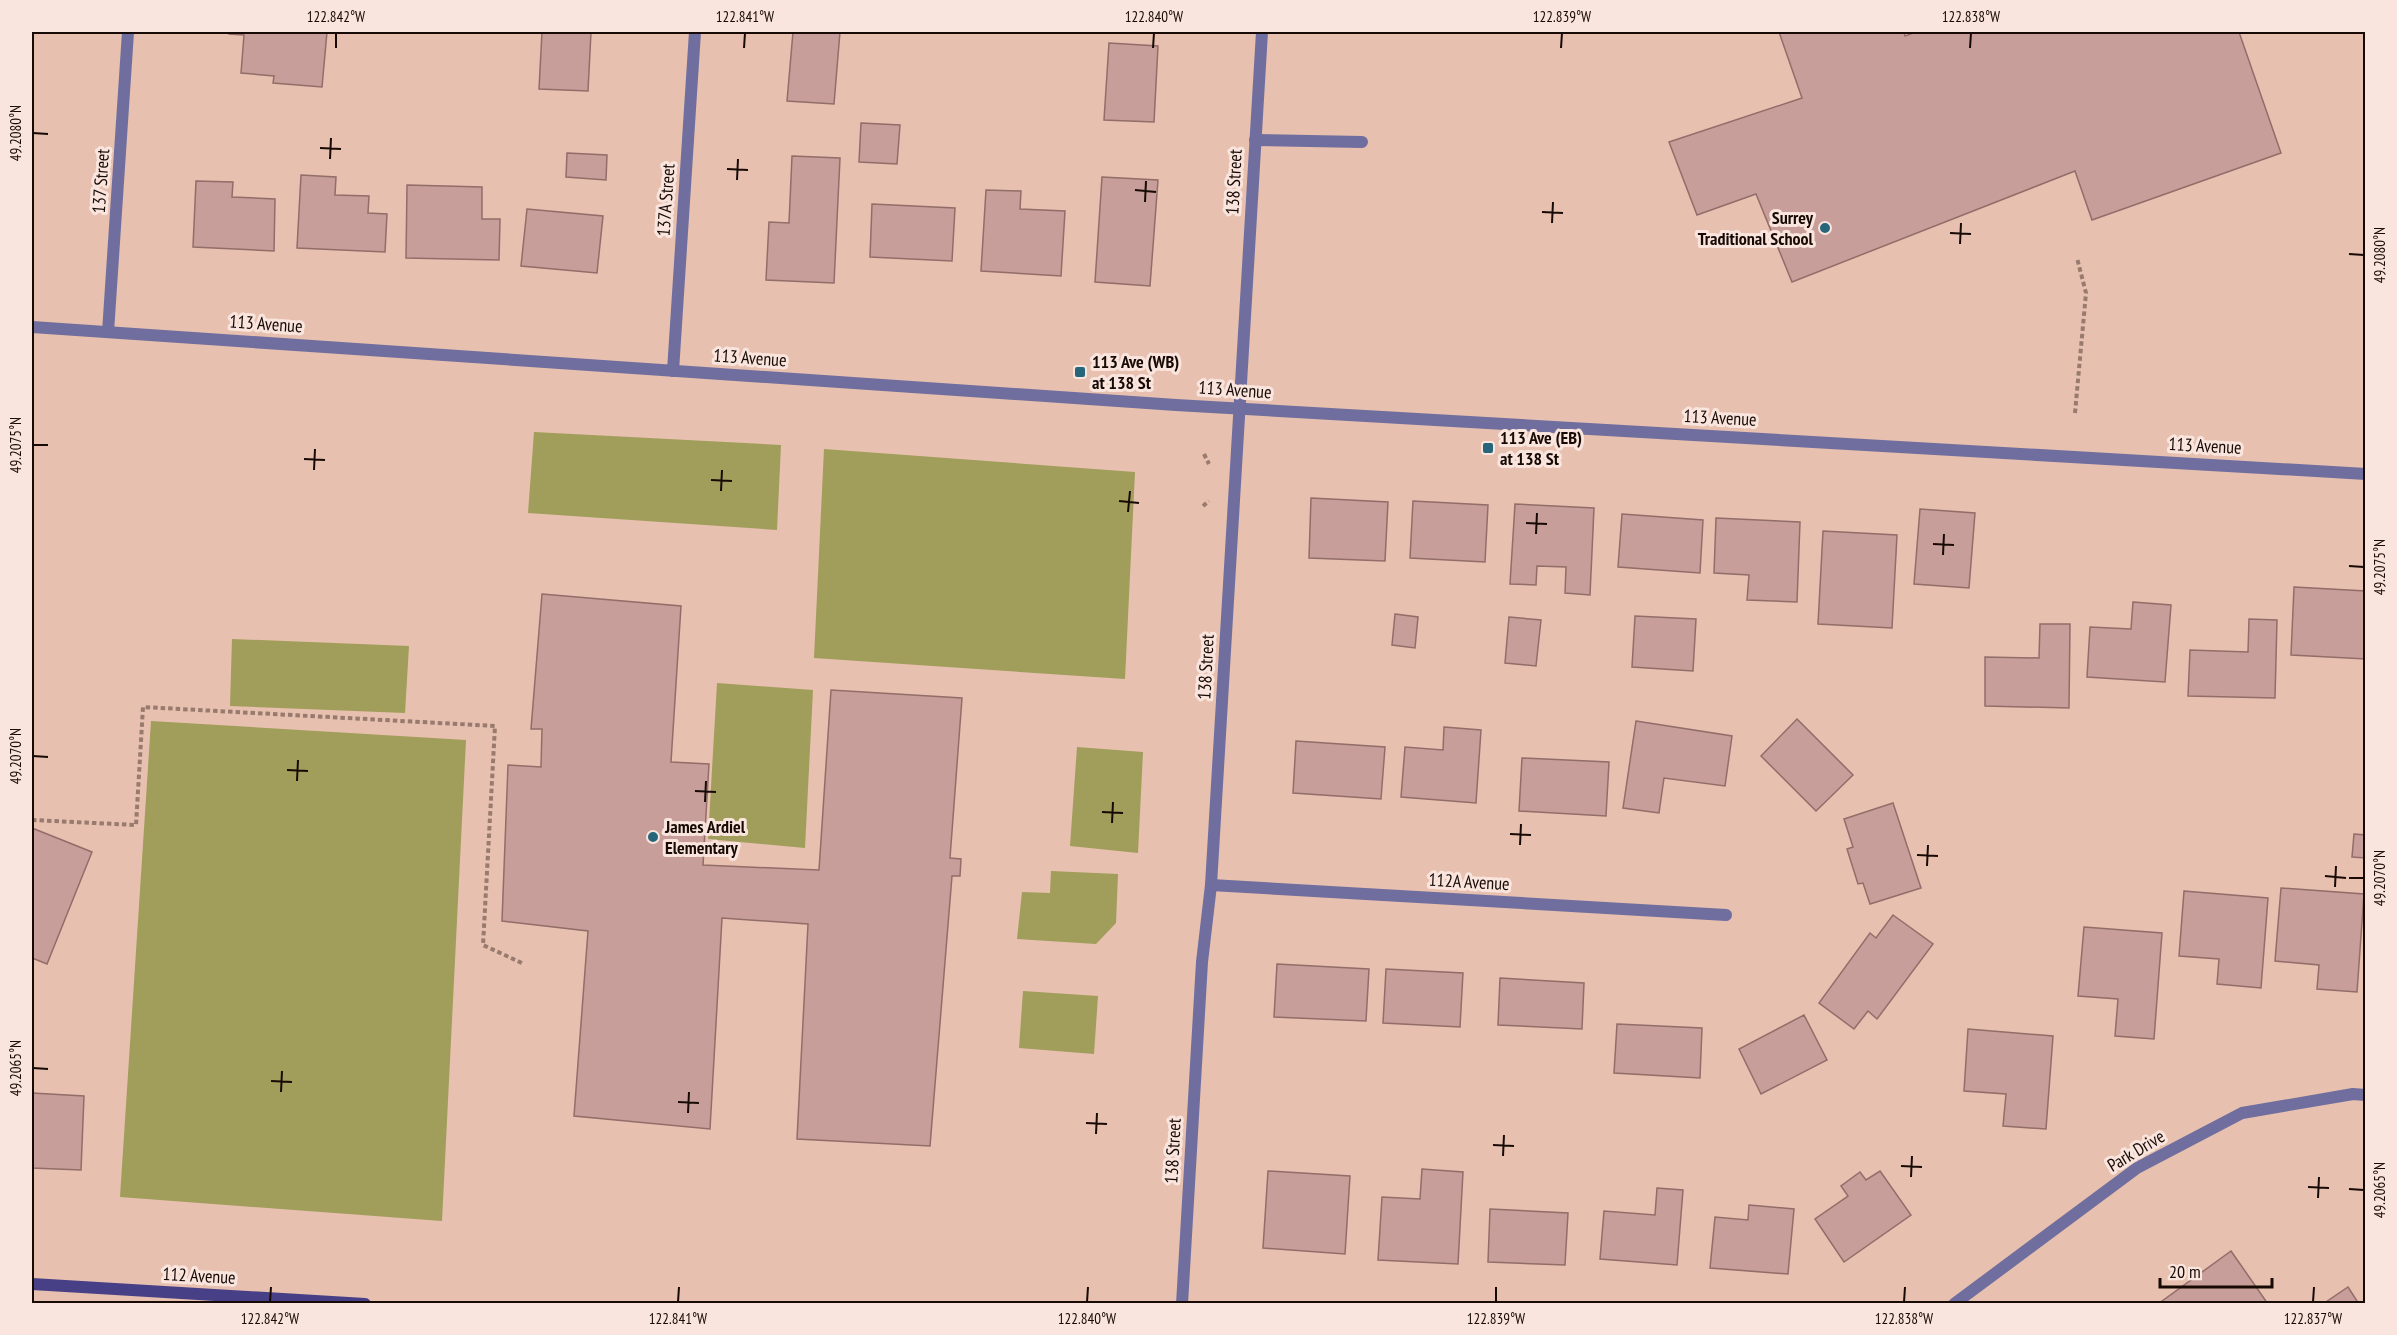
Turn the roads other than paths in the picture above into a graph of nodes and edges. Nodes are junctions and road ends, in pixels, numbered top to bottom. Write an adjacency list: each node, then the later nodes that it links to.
1 (128, 32): 7 (street, 137 Street)
2 (695, 32): 8 (street, 137A Street)
3 (1262, 32): 4 (street, 138 Street)
4 (1255, 140): 5 (street); 9 (street, 138 Street)
5 (1362, 142)
6 (32, 327): 7 (street, 113 Avenue)
7 (108, 332): 8 (street, 113 Avenue)
8 (673, 371): 9 (street, 113 Avenue)
9 (1238, 409): 10 (street, 113 Avenue); 11 (street, 138 Street)
10 (2366, 474)
11 (1211, 885): 12 (street, 112A Avenue); 16 (street, 138 Street)
12 (1726, 915)
13 (2366, 1095): 17 (street, Park Drive)
14 (32, 1284): 15 (main road, 112 Avenue)
15 (365, 1304)
16 (1182, 1304)
17 (1954, 1304)

